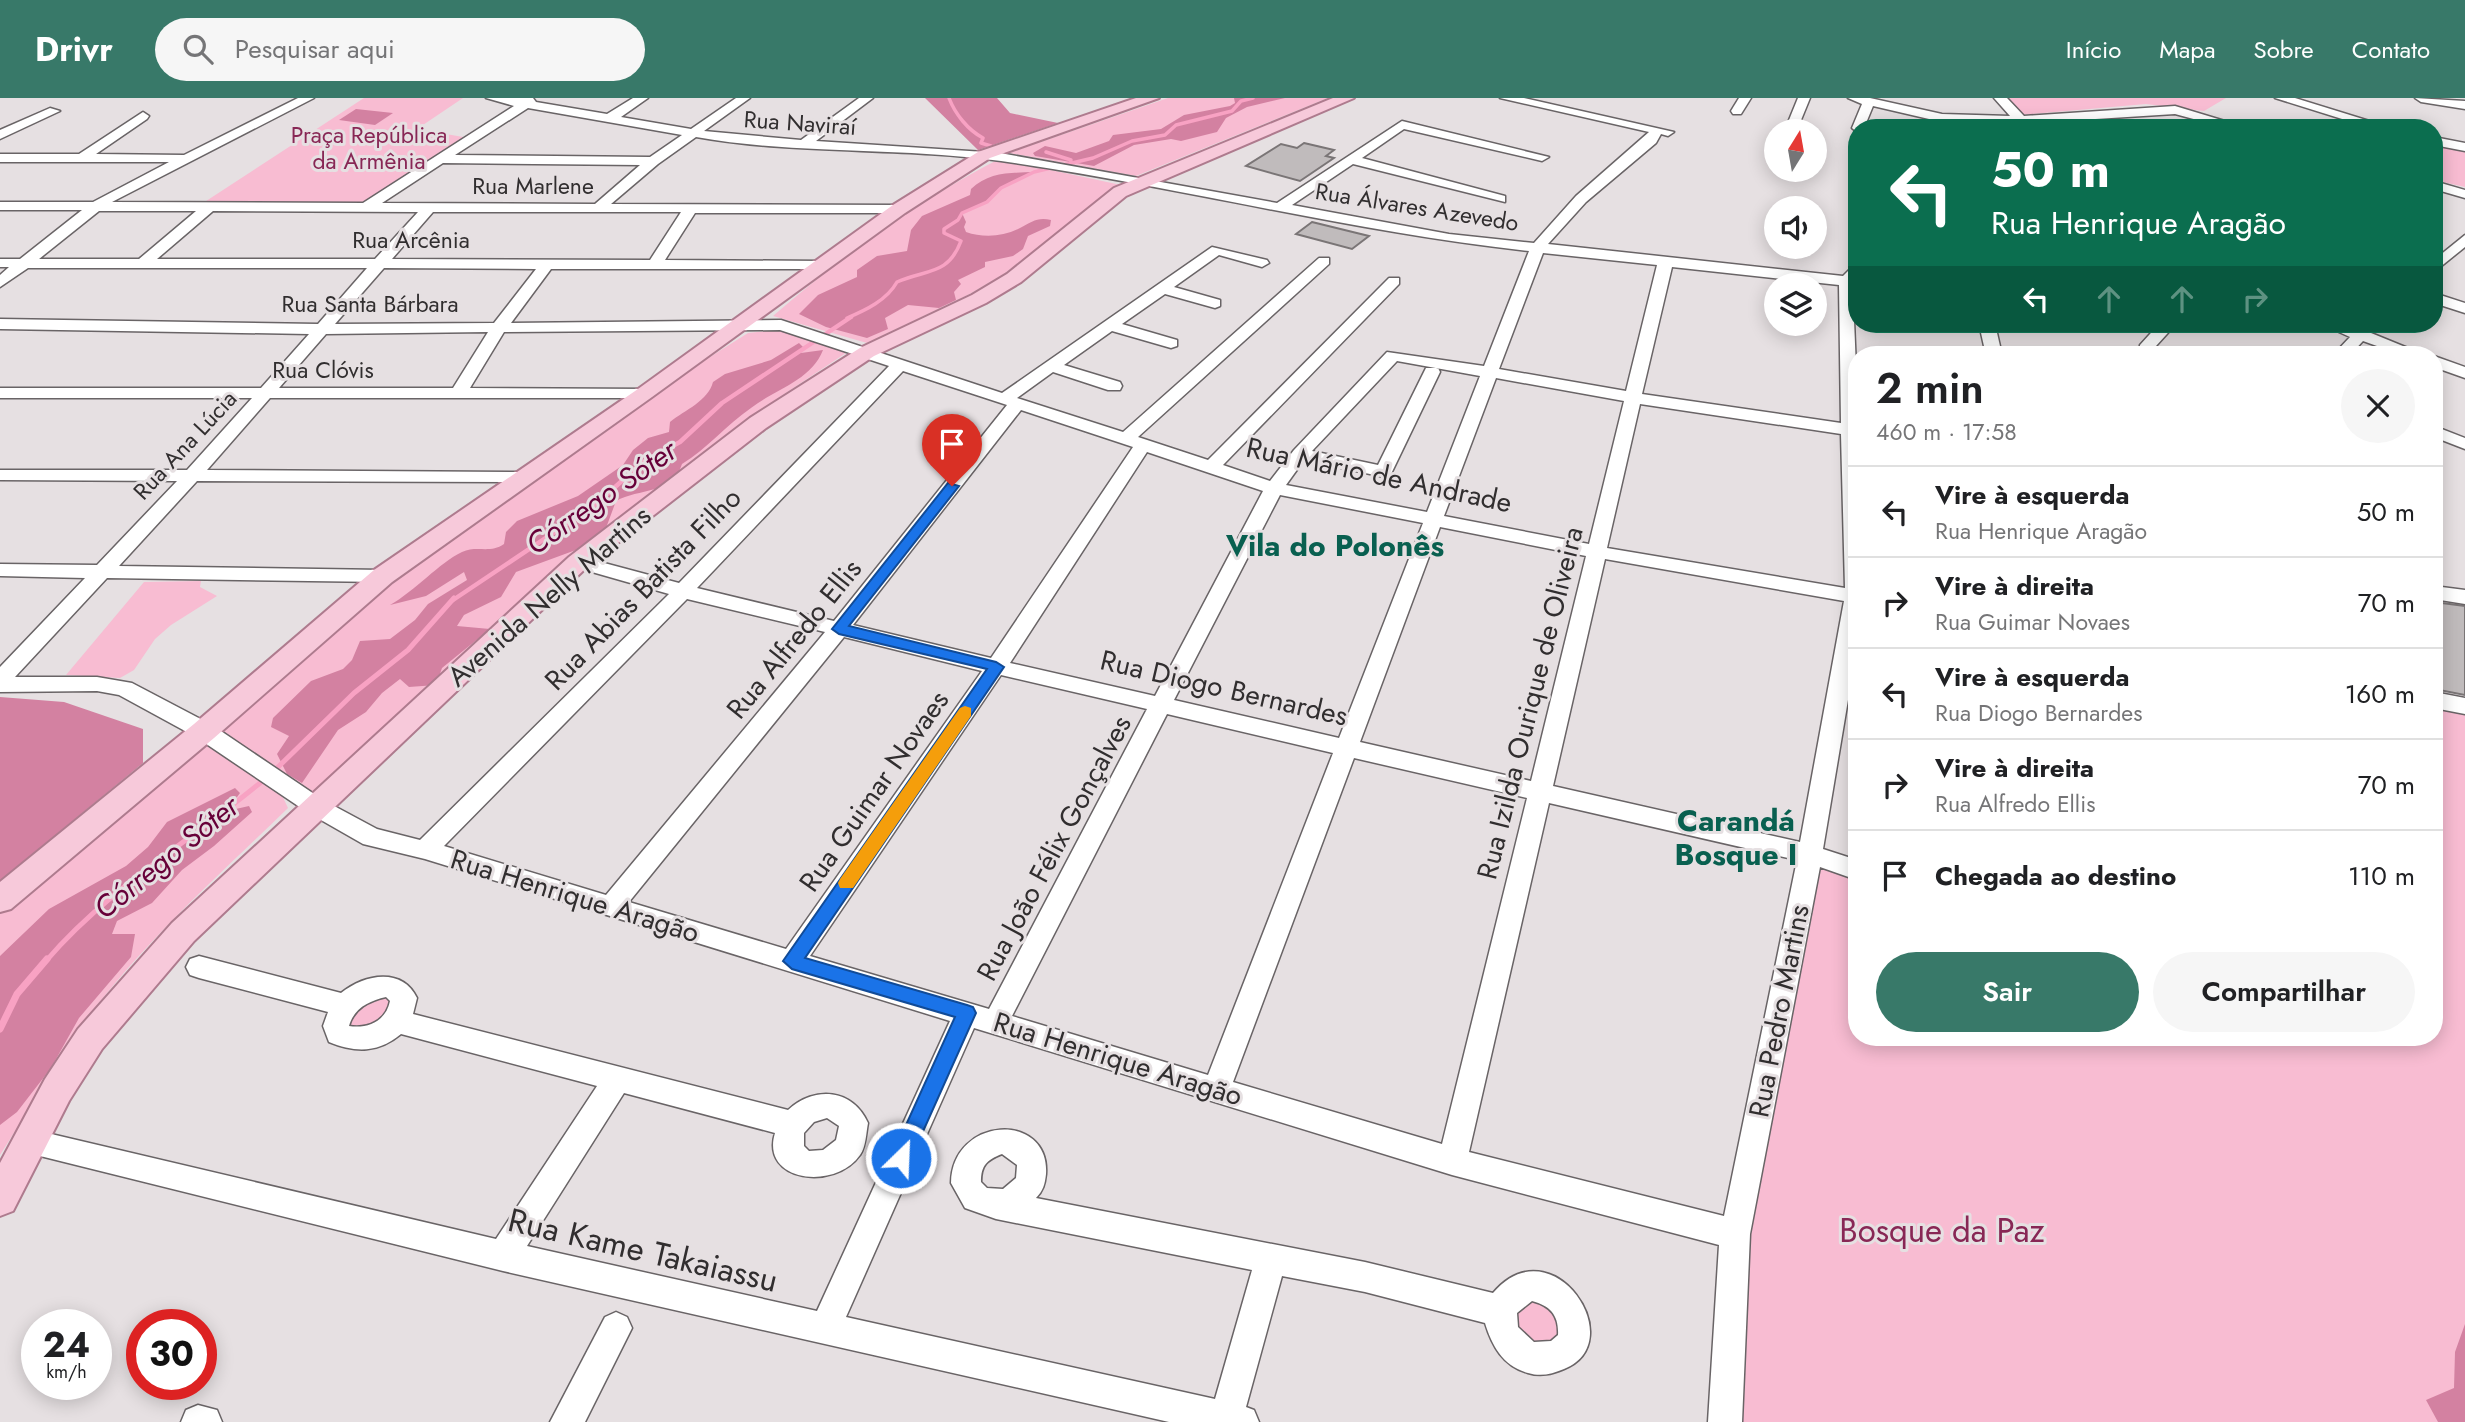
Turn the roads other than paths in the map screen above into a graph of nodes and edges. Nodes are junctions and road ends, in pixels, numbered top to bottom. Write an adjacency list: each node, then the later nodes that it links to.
1 (309, 98): 38 (street)
2 (492, 98): 15 (street, Rua Naviraí)
3 (642, 98): 21 (street)
4 (744, 98): 29 (street)
5 (867, 98): 32 (street)
6 (1151, 98): 34 (main road)
7 (1346, 98): 42 (main road, Avenida Nelly Martins)
8 (1506, 98): 56 (street)
9 (1745, 98): 19 (street)
10 (1804, 98): 22 (street)
11 (1854, 98): 16 (street)
12 (2000, 98): 25 (street)
13 (2281, 98): 28 (street)
14 (2421, 98): 17 (street)
15 (529, 101): 21 (street, Rua Naviraí); 39 (street)
16 (1869, 102): 23 (street); 24 (street)
17 (2465, 104)
18 (54, 111): 30 (street)
19 (1737, 111)
20 (143, 116): 37 (street)
21 (610, 118): 29 (street, Rua Naviraí)
22 (1795, 119)
23 (1862, 119)
24 (1912, 119)
25 (2020, 119)
26 (2079, 119): 27 (street)
27 (2208, 119)
28 (2354, 119)
29 (692, 133): 32 (street, Rua Naviraí); 41 (street)
30 (0, 135)
31 (2443, 143): 33 (street)
32 (802, 145): 34 (street, Rua Naviraí)
33 (2465, 147)
34 (984, 155): 42 (street, Rua Álvares Azevedo); 53 (main road)
35 (1542, 157): 40 (street)
36 (0, 158): 37 (street)
37 (82, 158): 38 (street)
38 (186, 158): 47 (street)
39 (442, 159): 41 (street); 49 (street)
40 (1351, 159): 45 (street); 51 (street)
41 (653, 161): 52 (street)
42 (1142, 182): 51 (street, Rua Álvares Azevedo); 88 (main road, Avenida Nelly Martins)
43 (2443, 188): 44 (street)
44 (2465, 194)
45 (1500, 199)
46 (0, 206): 47 (street, Rua Marlene)
47 (96, 206): 48 (street, Rua Marlene); 62 (street)
48 (209, 207): 49 (street, Rua Marlene); 63 (street)
49 (365, 208): 50 (street, Rua Marlene)
50 (429, 208): 52 (street, Rua Marlene); 64 (street, Rua Ana Lúcia)
51 (1279, 208): 56 (street, Rua Álvares Azevedo)
52 (597, 209): 54 (street, Rua Marlene)
53 (898, 209): 54 (street, Rua Marlene); 67 (main road)
54 (689, 211): 66 (street)
55 (2461, 247): 59 (street)
56 (1537, 248): 57 (street, Rua Álvares Azevedo); 93 (street)
57 (1666, 259): 68 (street, Rua Álvares Azevedo); 100 (street, Rua Izilda Ourique de Oliveira)
58 (1324, 261): 104 (street, Rua Guimar Novaes)
59 (2443, 261)
60 (0, 262): 62 (street, Rua Arcênia)
61 (1262, 262): 71 (street)
62 (26, 263): 63 (street, Rua Arcênia); 70 (street)
63 (143, 263): 64 (street, Rua Arcênia)
64 (379, 263): 65 (street, Rua Arcênia); 79 (street, Rua Ana Lúcia)
65 (547, 264): 66 (street, Rua Arcênia); 78 (street)
66 (655, 264): 67 (street, Rua Arcênia)
67 (822, 265): 76 (main road)
68 (1848, 276)
69 (1394, 281): 107 (street)
70 (0, 282)
71 (1162, 288): 73 (street); 77 (street)
72 (2443, 301): 74 (street)
73 (1215, 303)
74 (2465, 308)
75 (0, 324): 79 (street, Rua Santa Bárbara)
76 (740, 324): 78 (street, Rua Santa Bárbara); 83 (street, Rua Mário de Andrade); 99 (main road)
77 (1110, 325): 84 (street); 91 (street)
78 (500, 326): 79 (street, Rua Santa Bárbara); 98 (street)
79 (325, 329): 97 (street, Rua Ana Lúcia)
80 (2159, 333): 85 (street)
81 (2361, 333): 86 (street)
82 (2373, 333): 87 (street)
83 (839, 342): 88 (street, Rua Mário de Andrade)
84 (1171, 343)
85 (2148, 346)
86 (2349, 346)
87 (2399, 346)
88 (867, 352): 89 (street, Rua Mário de Andrade); 114 (main road, Avenida Nelly Martins)
89 (899, 365): 101 (street, Rua Mário de Andrade); 118 (street, Rua Abias Batista Filho)
90 (2443, 365): 94 (street)
91 (1051, 366): 95 (street); 101 (street)
92 (1432, 372): 106 (street)
93 (1490, 372): 100 (street); 106 (street, Rua João Félix Gonçalves); 112 (street)
94 (2465, 373)
95 (1114, 386)
96 (0, 393): 97 (street, Rua Clóvis)
97 (267, 393): 98 (street, Rua Clóvis); 109 (street, Rua Ana Lúcia)
98 (458, 393): 99 (street, Rua Clóvis)
99 (645, 393): 110 (main road)
100 (1634, 398): 102 (street); 113 (street, Rua Izilda Ourique de Oliveira)
101 (1011, 402): 104 (street, Rua Mário de Andrade); 122 (street, Rua Alfredo Ellis)
102 (1848, 430)
103 (2443, 434): 105 (street)
104 (1135, 442): 107 (street, Rua Mário de Andrade); 124 (street, Rua Guimar Novaes)
105 (2465, 443)
106 (1300, 454): 111 (street, Rua João Félix Gonçalves)
107 (1211, 467): 111 (street, Rua Mário de Andrade)
108 (0, 475): 109 (street)
109 (192, 475): 110 (street); 116 (street, Rua Ana Lúcia)
110 (522, 478): 117 (main road)
111 (1274, 488): 112 (street, Rua Mário de Andrade); 127 (street, Rua João Félix Gonçalves)
112 (1434, 519): 113 (street, Rua Mário de Andrade); 130 (street)
113 (1597, 552): 120 (street, Rua Mário de Andrade); 131 (street, Rua Izilda Ourique de Oliveira)
114 (578, 562): 118 (street, Rua Diogo Bernardes); 132 (main road, Avenida Nelly Martins)
115 (0, 570): 116 (street)
116 (103, 570): 117 (street); 125 (street, Rua Ana Lúcia)
117 (383, 576): 129 (main road)
118 (683, 592): 122 (street, Rua Diogo Bernardes); 133 (street, Rua Abias Batista Filho)
119 (2443, 593): 121 (street)
120 (1848, 596)
121 (2465, 597)
122 (839, 629): 124 (street, Rua Diogo Bernardes); 137 (street, Rua Alfredo Ellis)
123 (1848, 642): 134 (street, Rua Pedro Martins)
124 (996, 667): 127 (street, Rua Diogo Bernardes); 138 (street, Rua Guimar Novaes)
125 (0, 682): 129 (street, Rua Henrique Aragão)
126 (2443, 702): 128 (street)
127 (1164, 705): 130 (street, Rua Diogo Bernardes); 143 (street, Rua João Félix Gonçalves)
128 (2465, 706)
129 (204, 731): 132 (street, Rua Henrique Aragão); 136 (main road)
130 (1346, 747): 131 (street, Rua Diogo Bernardes); 145 (street)
131 (1538, 793): 134 (street, Rua Diogo Bernardes); 148 (street, Rua Izilda Ourique de Oliveira)
132 (315, 806): 133 (street, Rua Henrique Aragão); 147 (main road, Avenida Nelly Martins)
133 (425, 850): 137 (street, Rua Henrique Aragão)
134 (1810, 854): 135 (street, Rua Diogo Bernardes); 151 (street, Rua Pedro Martins)
135 (1848, 867)
136 (0, 900)
137 (610, 907): 138 (street, Rua Henrique Aragão)
138 (792, 961): 141 (street, Rua Henrique Aragão)
139 (199, 967): 140 (street)
140 (344, 1005): 142 (street); 142 (street)
141 (967, 1013): 143 (street, Rua Henrique Aragão); 156 (street)
142 (396, 1021): 144 (street)
143 (996, 1021): 145 (street, Rua Henrique Aragão)
144 (618, 1078): 146 (street); 152 (street)
145 (1216, 1090): 148 (street, Rua Henrique Aragão)
146 (792, 1124)
147 (30, 1142): 149 (main road, Avenida Nelly Martins); 152 (street, Rua Kame Takaiassu)
148 (1452, 1161): 151 (street, Rua Henrique Aragão)
149 (0, 1199)
150 (996, 1205): 153 (street)
151 (1735, 1234): 161 (street, Rua Pedro Martins)
152 (503, 1256): 156 (street, Rua Kame Takaiassu)
153 (1271, 1259): 154 (street); 157 (street)
154 (1500, 1311)
155 (616, 1328): 160 (street)
156 (825, 1328): 157 (street, Rua Kame Takaiassu)
157 (1234, 1420)
158 (198, 1422): 159 (street)
159 (205, 1422)
160 (567, 1422)
161 (1725, 1422)

